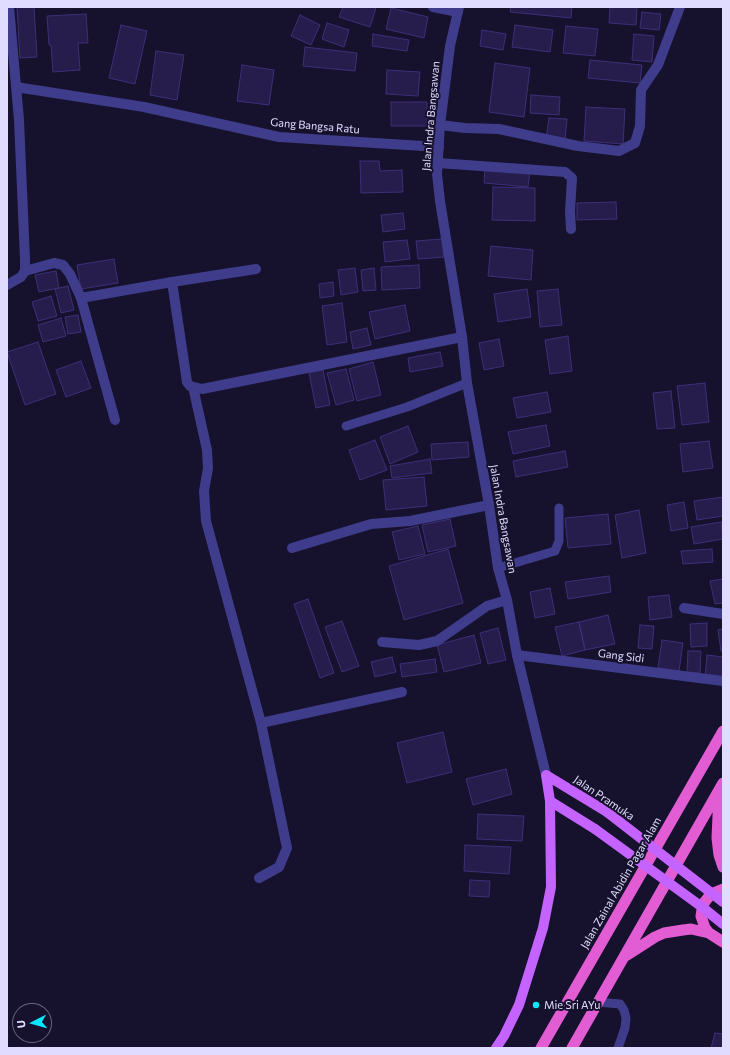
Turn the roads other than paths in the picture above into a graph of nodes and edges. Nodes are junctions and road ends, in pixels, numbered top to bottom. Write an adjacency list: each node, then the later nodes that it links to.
1 (9, 7): 5 (street)
2 (433, 7): 4 (street)
3 (680, 7): 6 (street)
4 (458, 10): 6 (street, Jalan Indra Bangsawan)
5 (16, 87): 7 (street, Gang Bangsa Ratu); 11 (street)
6 (440, 125): 7 (street, Jalan Indra Bangsawan)
7 (439, 147): 8 (street, Jalan Indra Bangsawan)
8 (438, 163): 9 (street); 15 (street, Jalan Indra Bangsawan)
9 (571, 229)
10 (256, 269): 12 (street)
11 (25, 271): 13 (street); 14 (street)
12 (172, 282): 14 (street); 17 (street)
13 (7, 285)
14 (81, 298): 18 (street)
15 (462, 337): 16 (street, Jalan Indra Bangsawan); 17 (street)
16 (467, 383): 19 (lane); 20 (street, Jalan Indra Bangsawan)
17 (193, 387): 31 (street)
18 (115, 420)
19 (346, 426)
20 (489, 505): 22 (street); 23 (street, Jalan Indra Bangsawan)
21 (559, 508): 23 (lane)
22 (292, 548)
23 (498, 568): 24 (street, Jalan Indra Bangsawan)
24 (507, 600): 27 (street); 28 (street, Jalan Indra Bangsawan)
25 (684, 608): 26 (street)
26 (723, 614)
27 (382, 642)
28 (517, 655): 29 (street, Gang Sidi); 33 (street, Jalan Indra Bangsawan)
29 (723, 681)
30 (402, 692): 31 (street)
31 (261, 723): 37 (street)
32 (723, 731): 46 (highway, Jalan Zainal Abidin Pagar Alam)
33 (546, 775): 35 (main road, Jalan Indra Bangsawan); 39 (main road, Jalan Pramuka, bridge)
34 (721, 786): 36 (highway); 43 (highway)
35 (550, 801): 40 (main road, bridge); 45 (main road, Jalan Indra Bangsawan)
36 (723, 867)
37 (259, 878)
38 (723, 889): 41 (highway)
39 (723, 902)
40 (723, 924)
41 (709, 933): 42 (highway); 43 (highway)
42 (723, 942)
43 (623, 958): 44 (highway)
44 (598, 1002): 47 (highway); 48 (lane)
45 (496, 1048)
46 (541, 1048)
47 (572, 1048)
48 (618, 1048)

